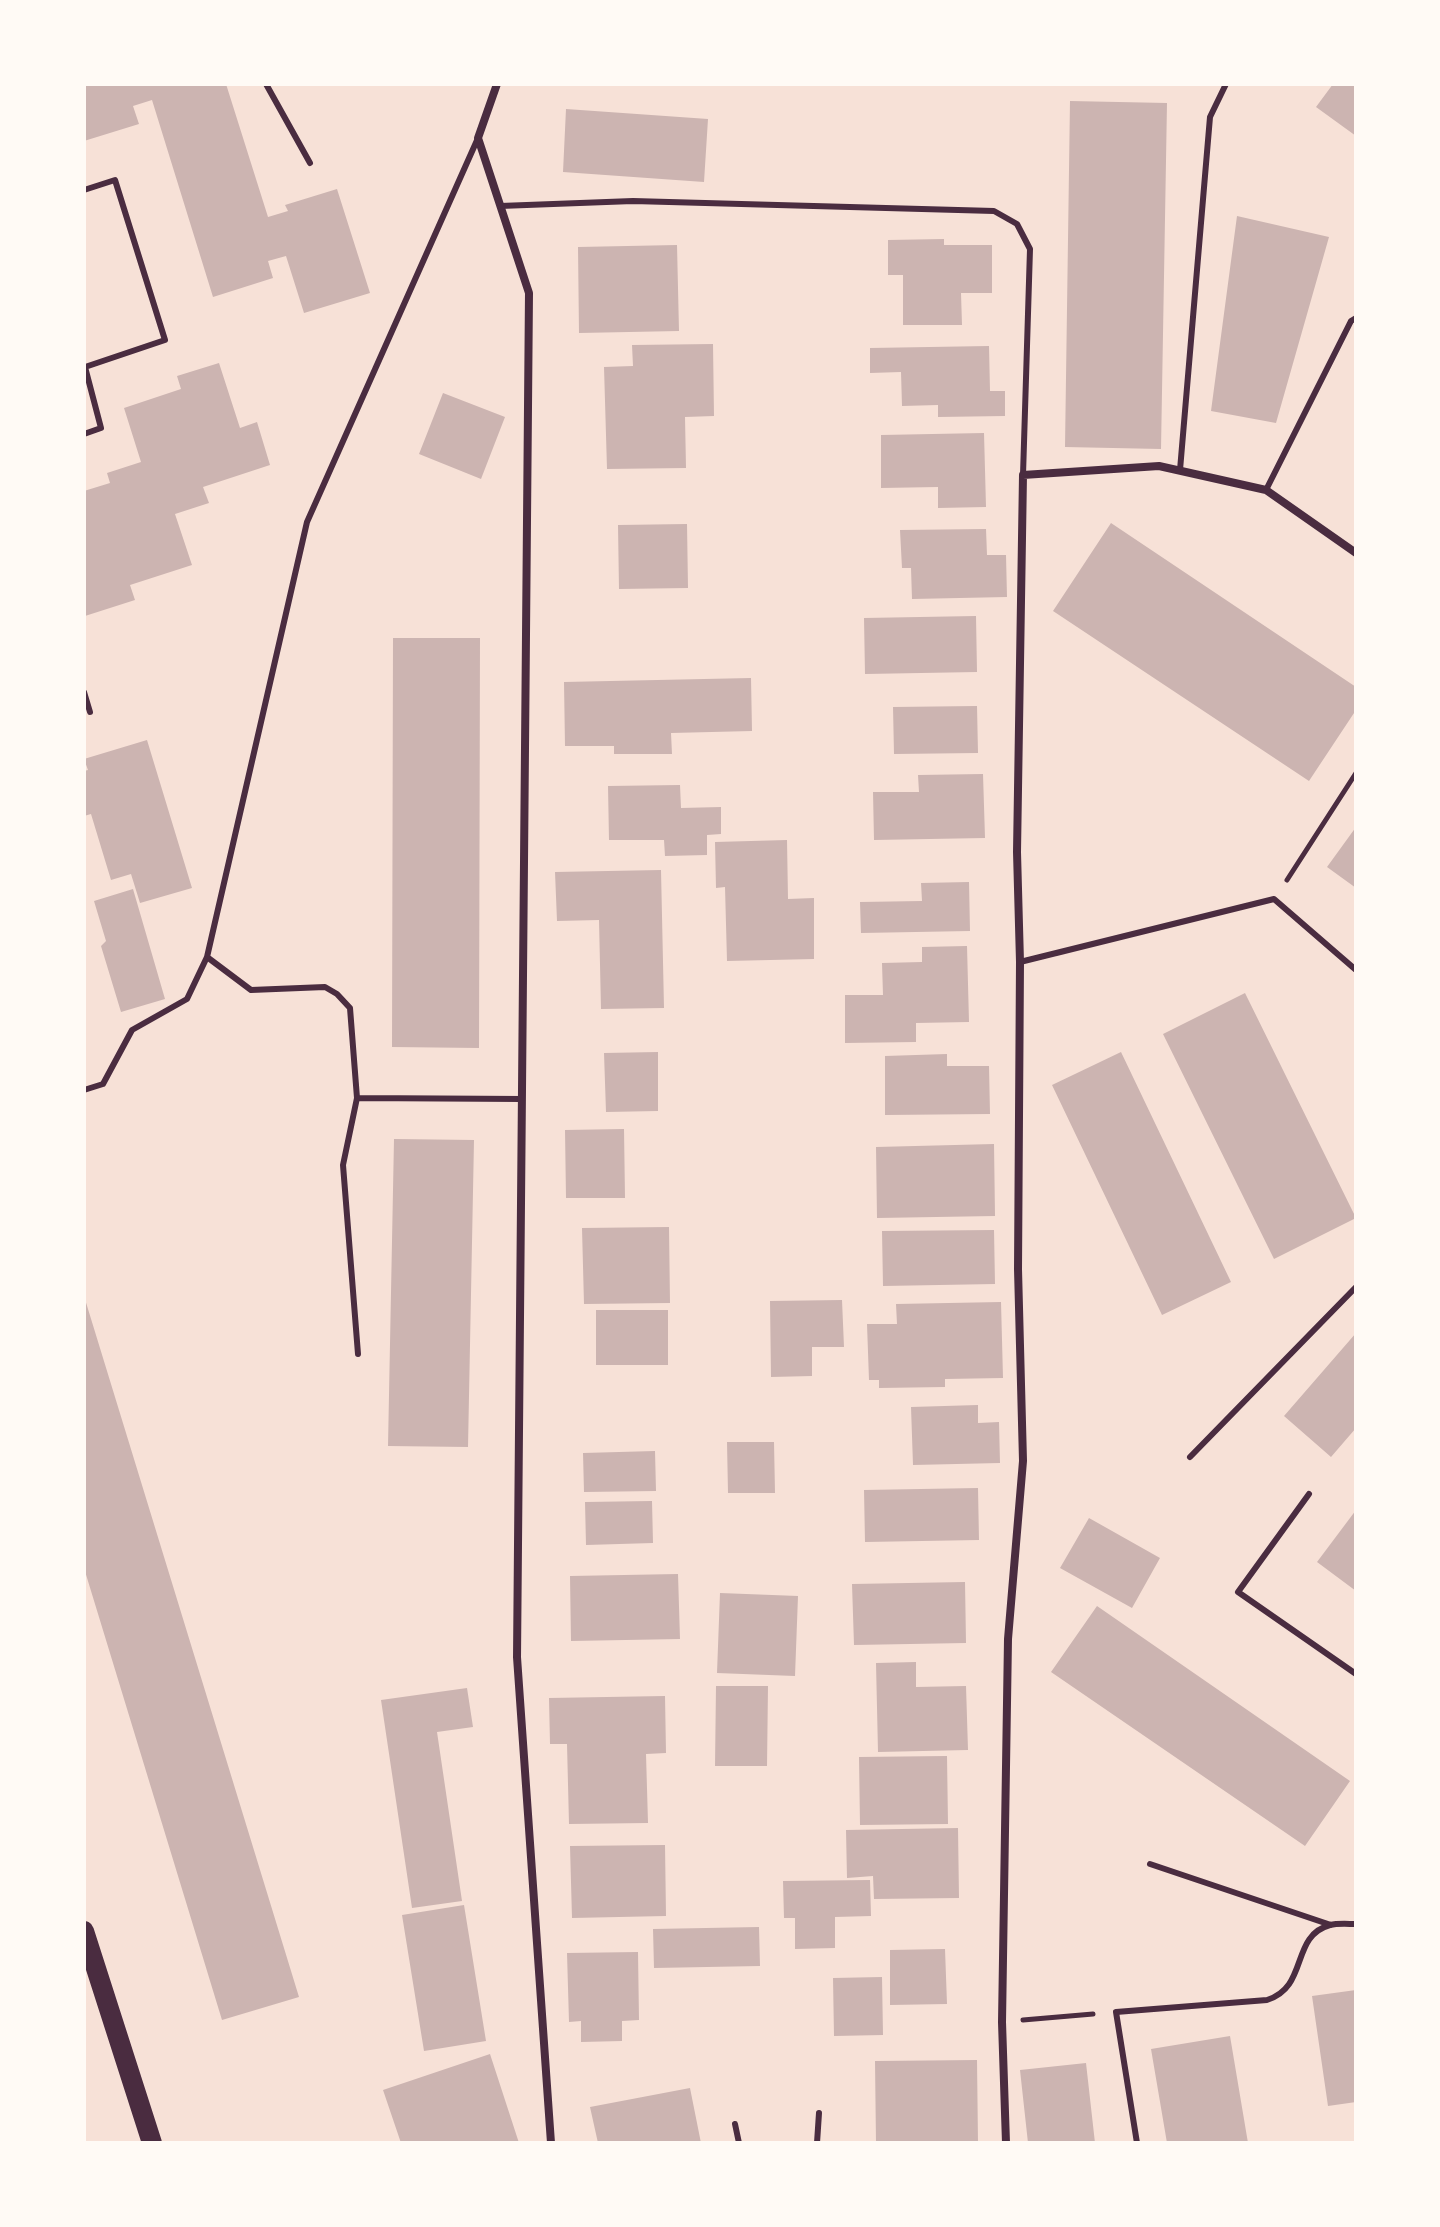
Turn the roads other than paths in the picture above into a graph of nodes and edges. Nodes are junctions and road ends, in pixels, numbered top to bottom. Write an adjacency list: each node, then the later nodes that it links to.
1 (266, 84): 5 (lane)
2 (497, 84): 4 (street)
3 (1226, 84): 10 (lane)
4 (478, 138): 7 (street); 16 (lane)
5 (310, 163)
6 (84, 190): 9 (lane)
7 (500, 206): 11 (lane); 21 (street)
8 (1356, 318): 12 (lane)
9 (84, 434)
10 (1180, 470): 11 (street); 12 (street)
11 (1023, 475): 17 (street)
12 (1266, 490): 13 (street)
13 (1356, 553)
14 (84, 692): 15 (lane)
15 (90, 712)
16 (207, 957): 19 (lane); 20 (lane)
17 (1020, 962): 18 (lane); 37 (street)
18 (1356, 970)
19 (84, 1090)
20 (357, 1098): 21 (lane); 23 (lane)
21 (522, 1099): 34 (street)
22 (1356, 1287): 24 (lane)
23 (358, 1354)
24 (1190, 1457)
25 (1309, 1494): 26 (lane)
26 (1356, 1674)
27 (1150, 1864): 29 (lane)
28 (1356, 1924): 29 (lane)
29 (1331, 1925): 38 (lane)
30 (84, 1931): 33 (main road)
31 (819, 2113): 36 (lane)
32 (735, 2124): 35 (lane)
33 (152, 2143)
34 (551, 2143)
35 (739, 2143)
36 (817, 2143)
37 (1006, 2143)
38 (1137, 2143)

